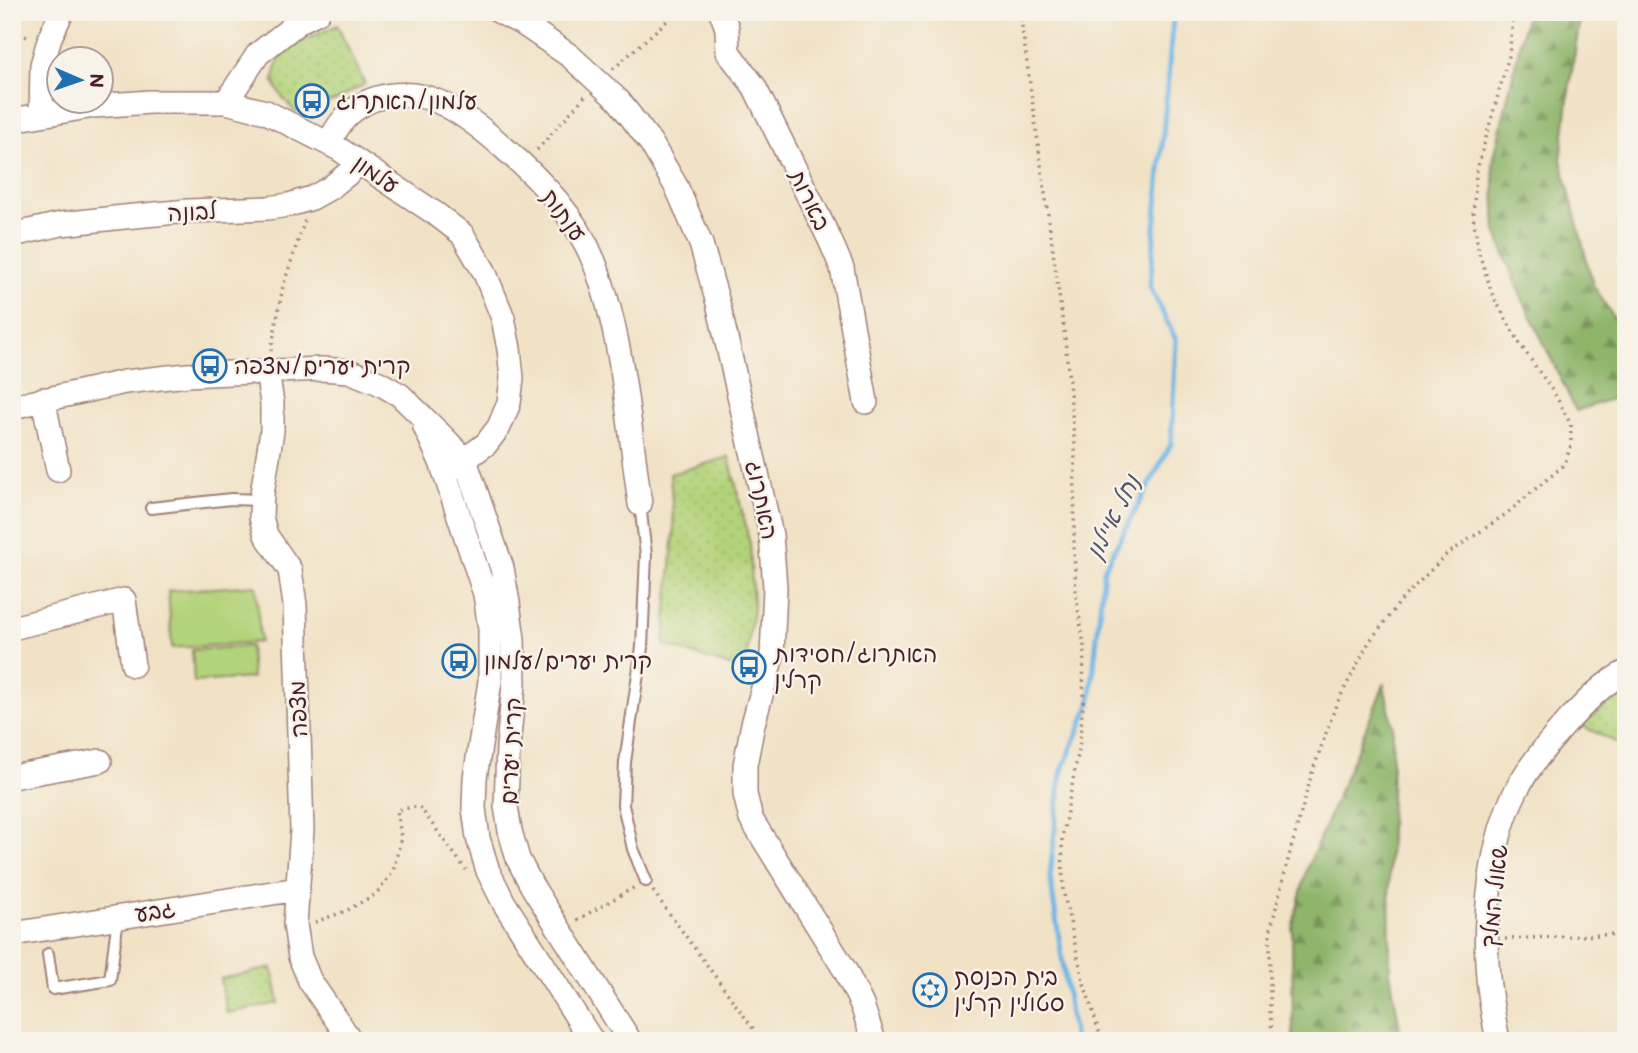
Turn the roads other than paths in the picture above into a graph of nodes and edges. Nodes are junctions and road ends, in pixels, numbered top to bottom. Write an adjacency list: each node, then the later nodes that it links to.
1 (62, 12): 6 (street)
2 (318, 12): 5 (street)
3 (500, 12): 35 (street, האתרוג)
4 (721, 12): 13 (street, בארות)
5 (226, 102): 6 (street, עלמון); 8 (street, עלמון)
6 (41, 115): 7 (street, עלמון)
7 (12, 120)
8 (328, 143): 9 (street, עלמון); 20 (street, ענתות)
9 (357, 161): 10 (street, לבונה); 16 (street, עלמון)
10 (12, 235)
11 (267, 371): 12 (street, קרית יערים); 15 (street, קרית יערים); 19 (street, מצפה)
12 (43, 399): 14 (street, קרית יערים); 17 (street)
13 (866, 402)
14 (12, 407)
15 (416, 413): 16 (street, קרית יערים); 18 (street, קרית יערים)
16 (465, 460): 18 (street, עלמון); 34 (street, קרית יערים)
17 (58, 470)
18 (445, 474): 33 (street, קרית יערים)
19 (262, 500): 21 (lane); 28 (street, מצפה)
20 (640, 503): 27 (lane)
21 (151, 508)
22 (12, 628): 23 (street)
23 (133, 665)
24 (1626, 672): 36 (street, שאול המלך)
25 (100, 761): 26 (street)
26 (12, 777)
27 (646, 881)
28 (298, 889): 29 (street, גבע); 32 (street, מצפה)
29 (118, 917): 30 (street, גבע); 31 (lane)
30 (12, 930)
31 (48, 954)
32 (352, 1041)
33 (592, 1041)
34 (630, 1041)
35 (874, 1041)
36 (1498, 1041)

